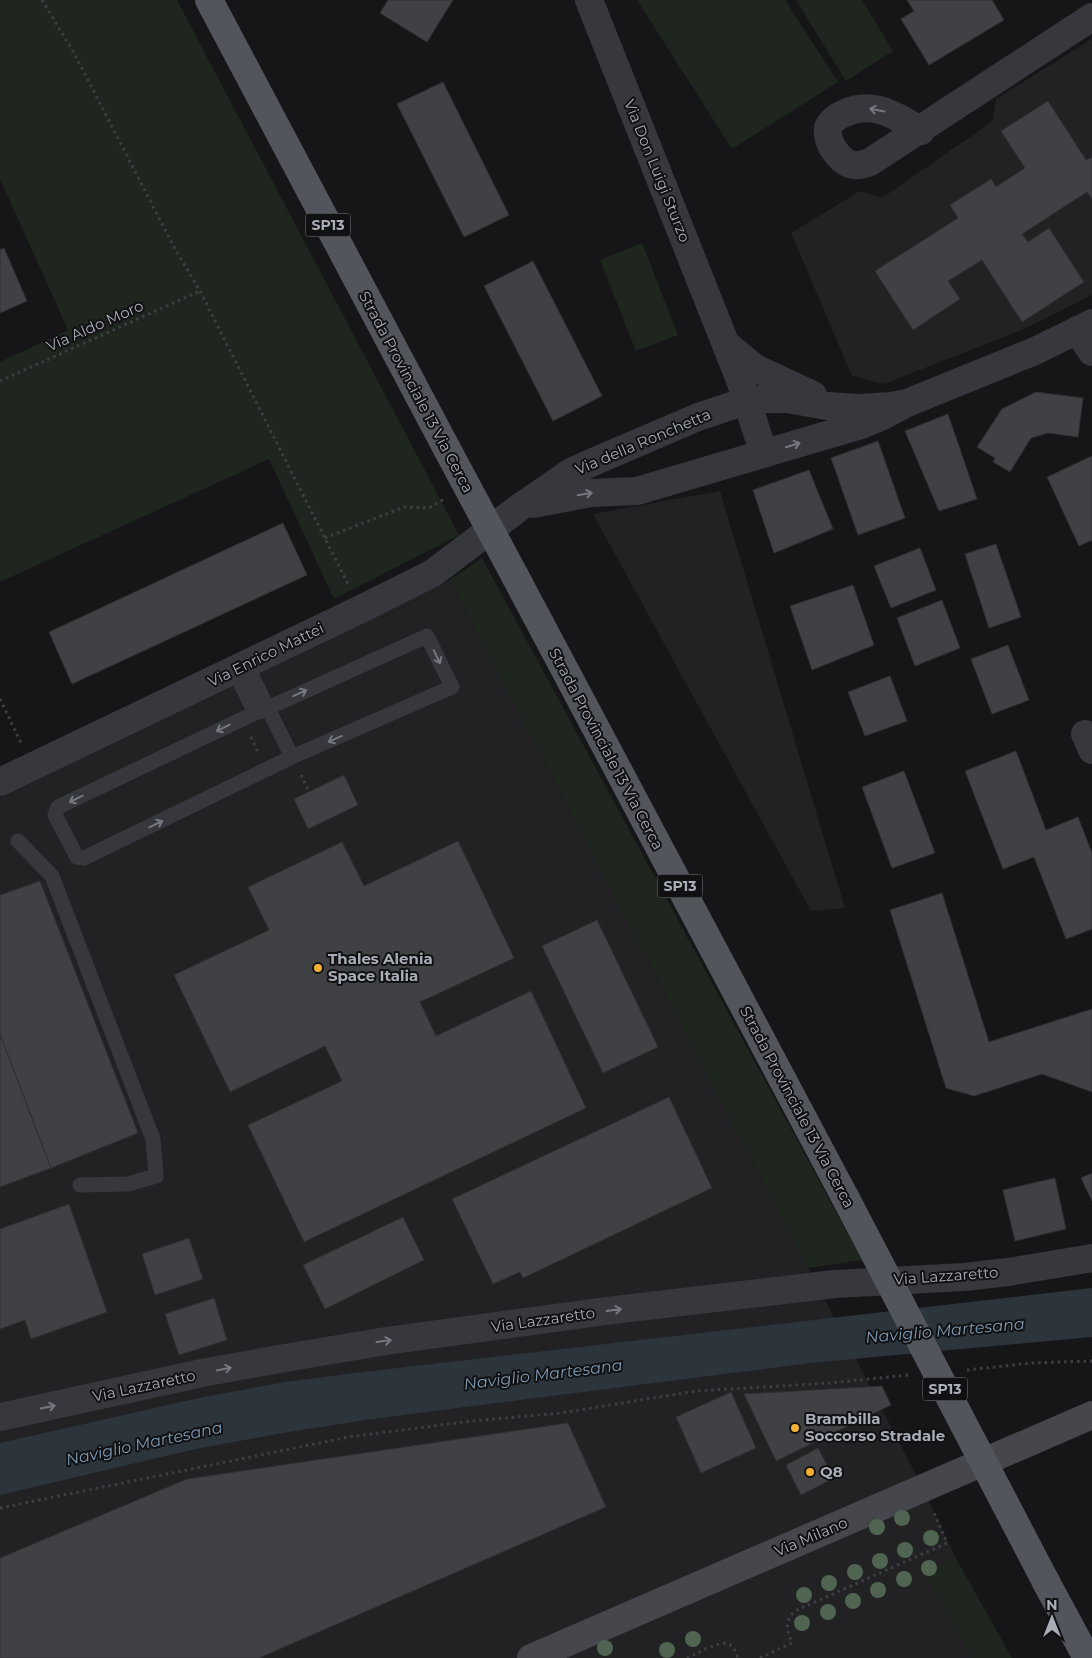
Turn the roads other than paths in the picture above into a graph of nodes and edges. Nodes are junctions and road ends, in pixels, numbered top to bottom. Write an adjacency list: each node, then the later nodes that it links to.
1 (209, 0): 23 (main road, Strada Provinciale 13 Via Cerca / SP13, bridge)
2 (589, 0): 6 (street, Via Don Luigi Sturzo)
3 (1092, 17): 4 (street)
4 (921, 131)
5 (1084, 326): 7 (street); 9 (street, Via della Ronchetta)
6 (725, 343): 8 (street, Via Don Luigi Sturzo); 10 (street, Via Don Luigi Sturzo)
7 (1092, 352)
8 (747, 402): 10 (street, Via della Ronchetta); 11 (street, Via Don Luigi Sturzo); 12 (street, Via della Ronchetta)
9 (907, 403): 10 (street, Via della Ronchetta); 11 (street, Via della Ronchetta, one-way to 9)
10 (836, 407)
11 (764, 454): 12 (street, Via della Ronchetta, one-way to 11)
12 (520, 507): 13 (street, Via Enrico Mattei)
13 (240, 667): 14 (lane); 16 (street, Via Enrico Mattei)
14 (261, 710): 15 (lane); 15 (lane, one-way to 15); 15 (lane, one-way to 15)
15 (292, 758)
16 (0, 782)
17 (18, 841): 18 (lane)
18 (80, 1185)
19 (1092, 1258): 21 (street, Via Lazzaretto, one-way to 19)
20 (1092, 1415): 22 (street, Via Milano)
21 (0, 1417)
22 (531, 1658)
23 (1087, 1658)

